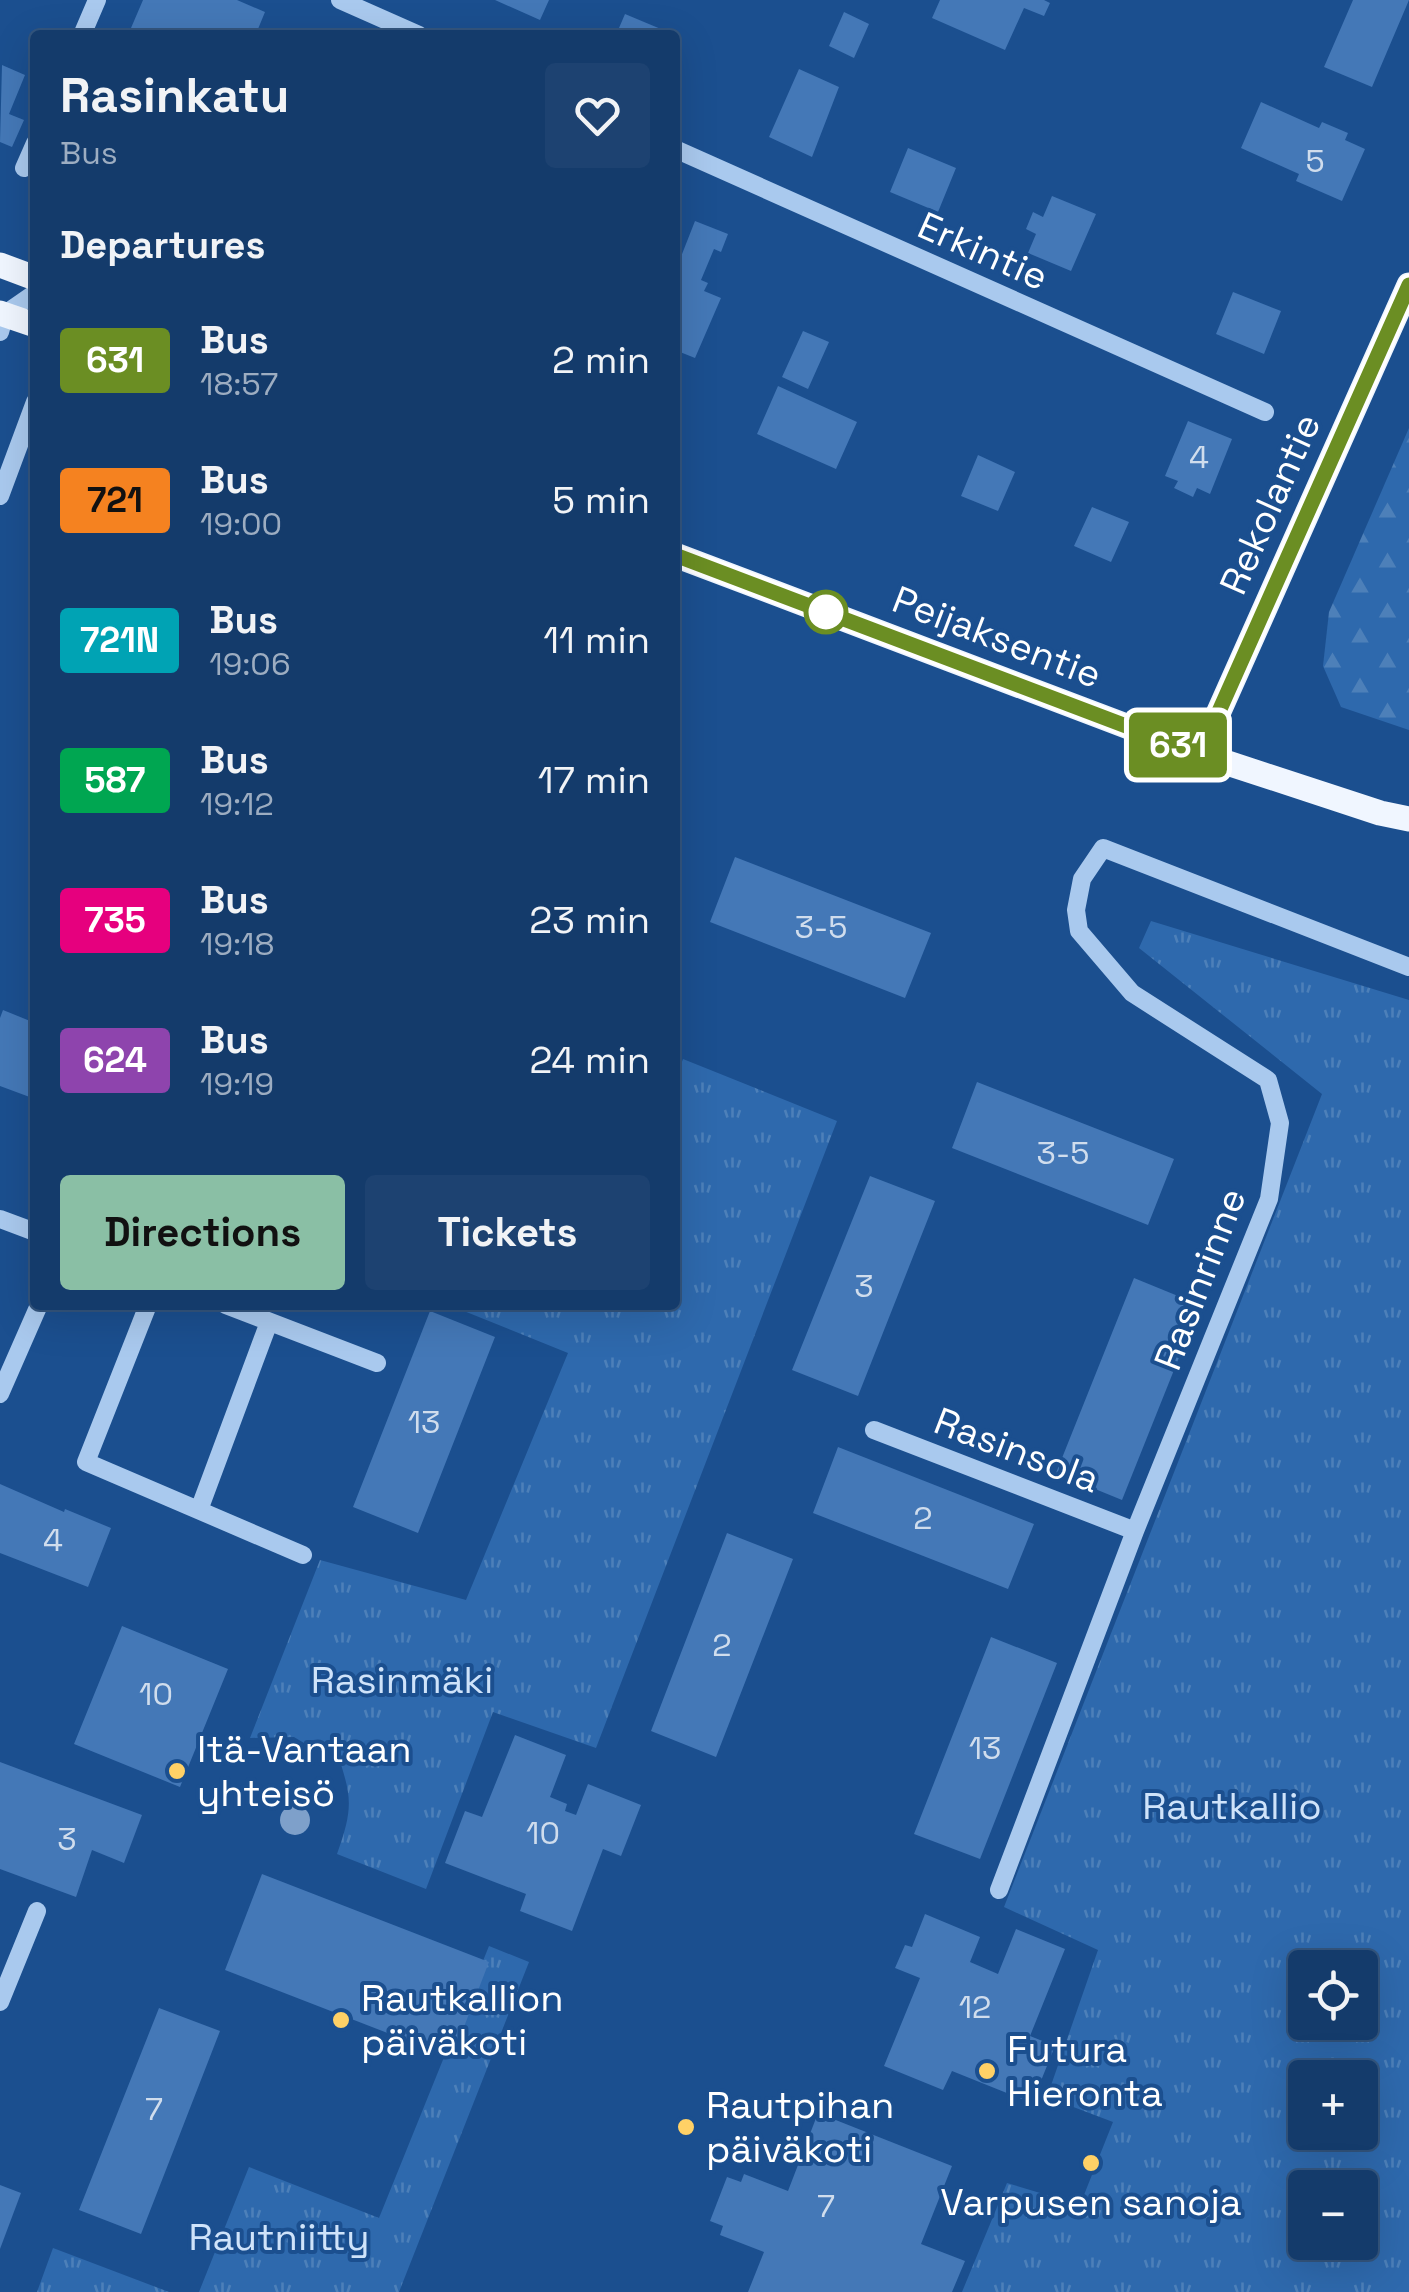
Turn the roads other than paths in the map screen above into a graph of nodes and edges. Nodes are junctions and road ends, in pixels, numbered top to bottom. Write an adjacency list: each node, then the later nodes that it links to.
1 (97, 0): 3 (street)
2 (340, 0): 4 (street)
3 (84, 30)
4 (408, 30)
5 (680, 151): 14 (street, Erkintie)
6 (30, 154): 7 (street)
7 (24, 168)
8 (0, 266): 9 (main road)
9 (30, 276)
10 (1409, 285): 18 (main road, Rekolantie)
11 (30, 297): 12 (street)
12 (2, 320): 13 (main road)
13 (30, 323)
14 (1265, 412)
15 (30, 415): 16 (street)
16 (0, 496)
17 (680, 557): 18 (main road, Peijaksentie)
18 (1200, 754): 19 (main road, Peijaksentie)
19 (1409, 820)
20 (1409, 967): 31 (street, Rasinrinne)
21 (0, 1218): 22 (street)
22 (30, 1230)
23 (37, 1310): 28 (street)
24 (146, 1310): 30 (street)
25 (239, 1310): 26 (street)
26 (269, 1322): 27 (street); 30 (street)
27 (377, 1363)
28 (0, 1394)
29 (874, 1430): 31 (street, Rasinsola)
30 (200, 1510): 32 (street)
31 (1135, 1532): 33 (street, Rasinrinne)
32 (303, 1555)
33 (999, 1890)
34 (37, 1911): 35 (street)
35 (0, 2002)

